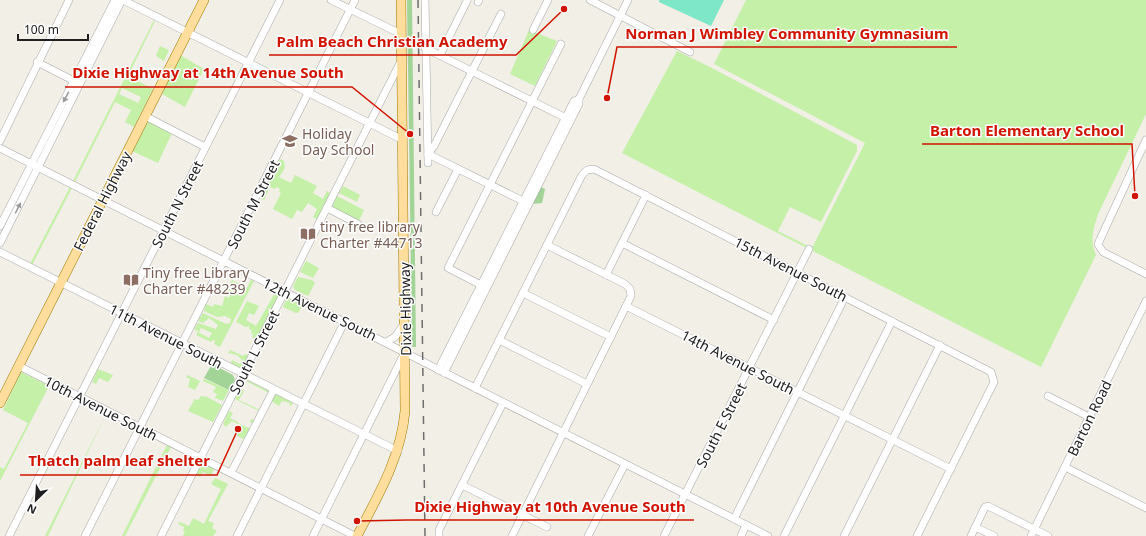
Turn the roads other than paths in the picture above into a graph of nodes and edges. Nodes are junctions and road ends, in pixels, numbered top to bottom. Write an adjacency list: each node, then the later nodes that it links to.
1 (69, 0): 25 (street)
2 (115, 0): 28 (street)
3 (123, 0): 18 (street); 28 (street)
4 (204, 0): 18 (main road, Federal Highway)
5 (280, 0): 26 (street, South N Street)
6 (331, 0): 14 (street)
7 (355, 0): 14 (street, South M Street)
8 (401, 0): 19 (main road, Dixie Highway)
9 (425, 0): 21 (street)
10 (548, 0): 17 (street)
11 (590, 0): 16 (street)
12 (628, 0): 16 (street)
13 (467, 1): 23 (street)
14 (350, 9): 19 (street); 29 (street, South M Street)
15 (501, 14): 27 (street)
16 (620, 15): 22 (street); 32 (street)
17 (533, 30)
18 (187, 32): 26 (street); 31 (main road, Federal Highway)
19 (401, 34): 24 (main road, Dixie Highway)
20 (562, 44): 30 (street)
21 (425, 48): 23 (street); 39 (street)
22 (690, 52)
23 (440, 55): 27 (street)
24 (401, 61): 33 (street, South L Street); 35 (main road, Dixie Highway)
25 (37, 62): 28 (street); 34 (street)
26 (248, 63): 29 (street); 37 (street, South N Street)
27 (472, 71): 30 (street); 39 (street)
28 (78, 82): 41 (street)
29 (308, 94): 33 (street); 57 (street, South M Street)
30 (533, 102): 32 (street); 43 (street)
31 (145, 116): 37 (street); 45 (main road, Federal Highway)
32 (568, 119): 46 (street)
33 (369, 124): 35 (street); 47 (street, South L Street)
34 (0, 140)
35 (403, 140): 72 (main road, Dixie Highway)
36 (1146, 140): 59 (street)
37 (205, 147): 51 (street, South N Street)
38 (0, 148): 41 (street, 12th Avenue South)
39 (428, 154): 40 (street); 42 (street)
40 (428, 163)
41 (35, 165): 45 (street, 12th Avenue South); 50 (street); 52 (street, one-way to 41)
42 (458, 169): 43 (street); 48 (street)
43 (490, 185): 46 (street); 62 (street)
44 (646, 195): 53 (street); 54 (street, 15th Avenue South); 58 (street, 15th Avenue South)
45 (103, 199): 51 (street, 12th Avenue South); 61 (main road, Federal Highway)
46 (526, 203): 62 (street)
47 (327, 208): 49 (street); 63 (street, South L Street)
48 (436, 212)
49 (358, 224)
50 (0, 226)
51 (163, 230): 57 (street, 12th Avenue South); 68 (street, South N Street)
52 (0, 242)
53 (622, 243): 60 (street); 69 (street)
54 (547, 245): 60 (street); 64 (street)
55 (809, 249): 58 (street, South E Street)
56 (0, 252): 61 (street, 11th Avenue South)
57 (224, 261): 63 (street, 12th Avenue South); 76 (street, South M Street)
58 (798, 273): 65 (street, 15th Avenue South); 69 (street, South E Street)
59 (1146, 274)
60 (606, 275): 67 (street)
61 (61, 282): 68 (street, 11th Avenue South); 79 (main road, Federal Highway)
62 (484, 286): 81 (street)
63 (284, 292): 70 (street, 12th Avenue South); 82 (street, South L Street)
64 (523, 293): 73 (street); 74 (street)
65 (845, 297): 71 (street, 15th Avenue South); 85 (street)
66 (1146, 301): 93 (street, Barton Road)
67 (626, 306): 73 (street); 80 (street, 14th Avenue South)
68 (121, 313): 76 (street, 11th Avenue South); 87 (street, South N Street)
69 (774, 320): 80 (street, South E Street)
70 (345, 321): 75 (street, 12th Avenue South); 91 (street)
71 (892, 321): 77 (street, 15th Avenue South); 92 (street)
72 (405, 322): 75 (street); 78 (main road, Dixie Highway)
73 (611, 337): 83 (street)
74 (499, 340): 83 (street); 84 (street)
75 (386, 342): 78 (street, 12th Avenue South)
76 (182, 344): 82 (street, 11th Avenue South); 94 (street, South M Street)
77 (940, 345): 97 (street); 103 (street, 15th Avenue South)
78 (405, 353): 81 (street, 12th Avenue South); 96 (street); 98 (main road, Dixie Highway)
79 (19, 366): 87 (street, 10th Avenue South); 89 (main road, Federal Highway)
80 (750, 368): 85 (street, 14th Avenue South); 106 (street, South E Street)
81 (441, 372): 84 (street, 12th Avenue South)
82 (243, 374): 91 (street, 11th Avenue South); 99 (street, South L Street)
83 (587, 384): 95 (street)
84 (475, 388): 90 (street, 12th Avenue South)
85 (797, 392): 92 (street, 14th Avenue South); 110 (street)
86 (272, 393): 102 (street)
87 (79, 396): 94 (street, 10th Avenue South); 115 (street, South N Street)
88 (1048, 396): 93 (street)
89 (0, 403)
90 (503, 403): 95 (street, 12th Avenue South); 104 (street)
91 (303, 405): 96 (street, 11th Avenue South); 105 (street)
92 (845, 416): 97 (street, 14th Avenue South); 127 (street)
93 (1089, 417): 101 (street, Barton Road)
94 (140, 427): 99 (street, 10th Avenue South); 116 (street, South M Street)
95 (564, 433): 100 (street, 12th Avenue South); 108 (street)
96 (364, 435): 98 (street, 11th Avenue South); 109 (street)
97 (892, 439): 103 (street, 14th Avenue South); 128 (street)
98 (398, 451): 120 (main road, Dixie Highway)
99 (201, 458): 105 (street, 10th Avenue South); 117 (street, South L Street)
100 (625, 464): 106 (street, 12th Avenue South); 123 (street)
101 (1065, 467): 107 (street); 114 (street, Barton Road)
102 (233, 469)
103 (951, 469): 129 (street)
104 (462, 485): 108 (street); 121 (street)
105 (261, 488): 109 (street, 10th Avenue South); 118 (street)
106 (685, 494): 110 (street, 12th Avenue South); 124 (street, South E Street)
107 (1146, 508)
108 (522, 515): 112 (street); 122 (street)
109 (322, 519): 119 (street); 120 (street, 10th Avenue South)
110 (734, 519): 111 (street, 12th Avenue South)
111 (746, 525): 125 (street); 126 (street, 12th Avenue South)
112 (547, 527)
113 (976, 527): 114 (street); 130 (street); 131 (street)
114 (1035, 529): 132 (street, Barton Road); 133 (street)
115 (9, 536)
116 (85, 536)
117 (161, 536)
118 (237, 536)
119 (313, 536)
120 (356, 536)
121 (439, 536)
122 (512, 536)
123 (588, 536)
124 (664, 536)
125 (740, 536)
126 (768, 536)
127 (784, 536)
128 (844, 536)
129 (918, 536)
130 (971, 536)
131 (994, 536)
132 (1031, 536)
133 (1048, 536)

